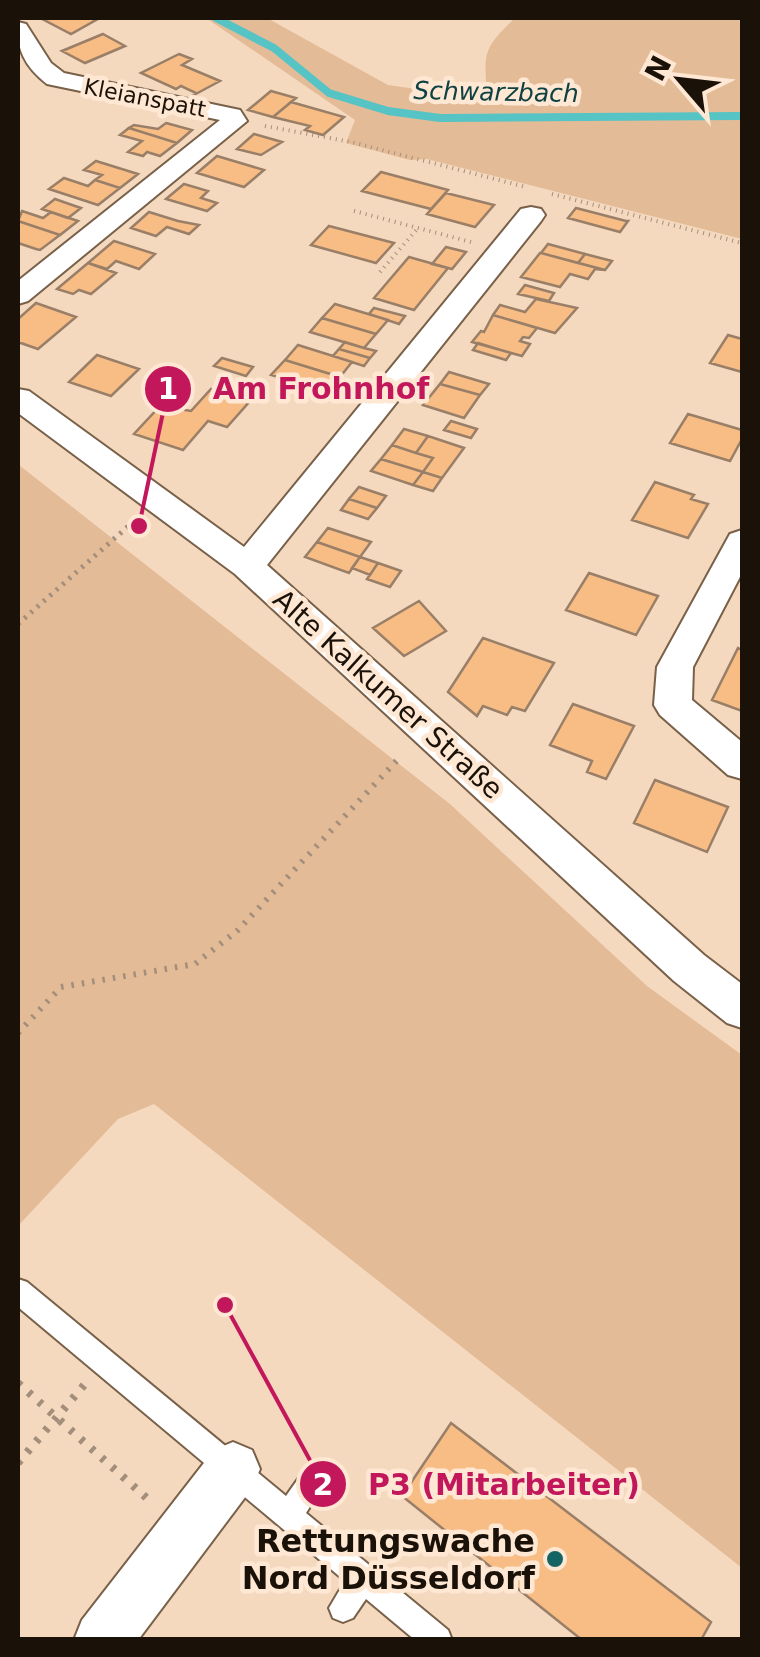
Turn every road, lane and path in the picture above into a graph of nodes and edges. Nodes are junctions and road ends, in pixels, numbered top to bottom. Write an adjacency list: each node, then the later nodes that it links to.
1 (18, 30): 2 (street, Kleianspatt)
2 (234, 121): 3 (path); 9 (street)
3 (536, 198): 6 (path); 7 (street)
4 (354, 212): 5 (path)
5 (418, 228): 7 (path); 8 (path)
6 (742, 246)
7 (501, 250): 13 (street)
8 (380, 272)
9 (18, 295)
10 (18, 398): 11 (street, Alte Kalkumer Straße)
11 (160, 499): 13 (street, Alte Kalkumer Straße); 14 (path)
12 (742, 542): 16 (street)
13 (247, 566): 15 (street, Alte Kalkumer Straße)
14 (18, 624)
15 (427, 729): 17 (street, Alte Kalkumer Straße); 18 (path)
16 (742, 764)
17 (742, 1008)
18 (18, 1033)
19 (18, 1290): 20 (lane)
20 (104, 1362): 22 (path); 24 (lane)
21 (18, 1383): 22 (path)
22 (57, 1418): 23 (path); 27 (path)
23 (18, 1463)
24 (233, 1469): 26 (lane); 27 (street)
25 (308, 1489): 26 (lane)
26 (288, 1515): 28 (lane)
27 (184, 1532): 30 (street)
28 (364, 1578): 29 (lane); 31 (lane)
29 (343, 1608)
30 (102, 1640)
31 (438, 1640)

